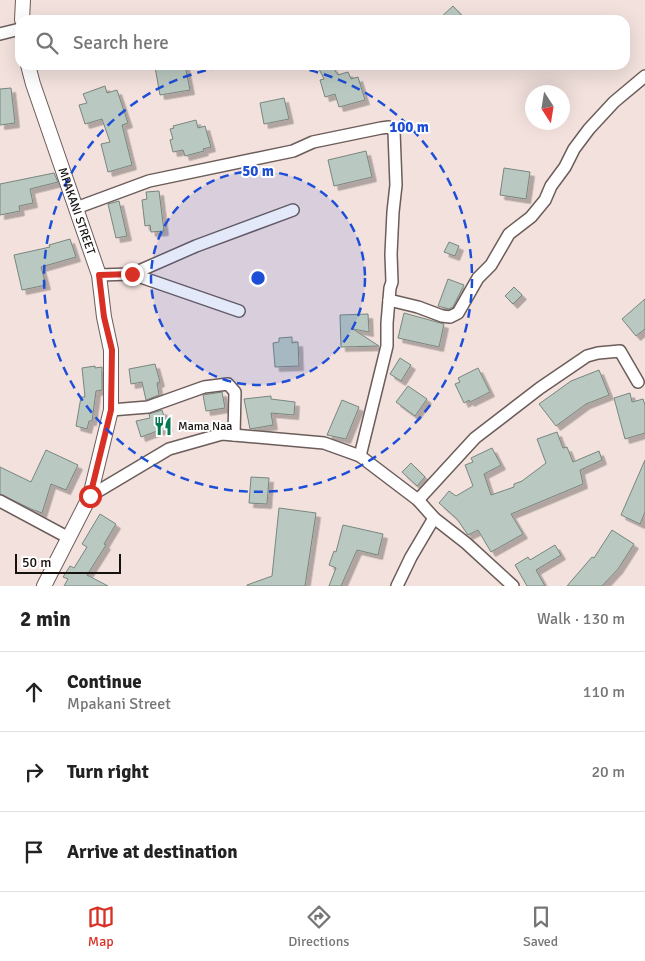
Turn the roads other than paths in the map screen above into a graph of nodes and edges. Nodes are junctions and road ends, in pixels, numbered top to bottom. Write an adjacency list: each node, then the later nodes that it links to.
1 (23, 0): 2 (street)
2 (22, 15)
3 (15, 30): 4 (street)
4 (0, 34)
5 (29, 70): 7 (street, MPAKANI STREET)
6 (645, 76): 11 (street)
7 (76, 208): 10 (street, MPAKANI STREET); 11 (street)
8 (293, 210): 9 (street)
9 (132, 274): 10 (street); 12 (street)
10 (99, 275): 14 (street, MPAKANI STREET)
11 (389, 300): 16 (street)
12 (239, 310)
13 (638, 382): 18 (street)
14 (111, 410): 15 (street); 17 (street, MPAKANI STREET)
15 (234, 435): 16 (street); 17 (street)
16 (360, 456): 18 (street)
17 (90, 496): 21 (street, MPAKANI STREET)
18 (418, 500): 20 (street)
19 (0, 502): 21 (street)
20 (434, 518): 23 (street); 24 (street)
21 (69, 538): 22 (street, MPAKANI STREET)
22 (44, 586)
23 (397, 586)
24 (513, 586)

